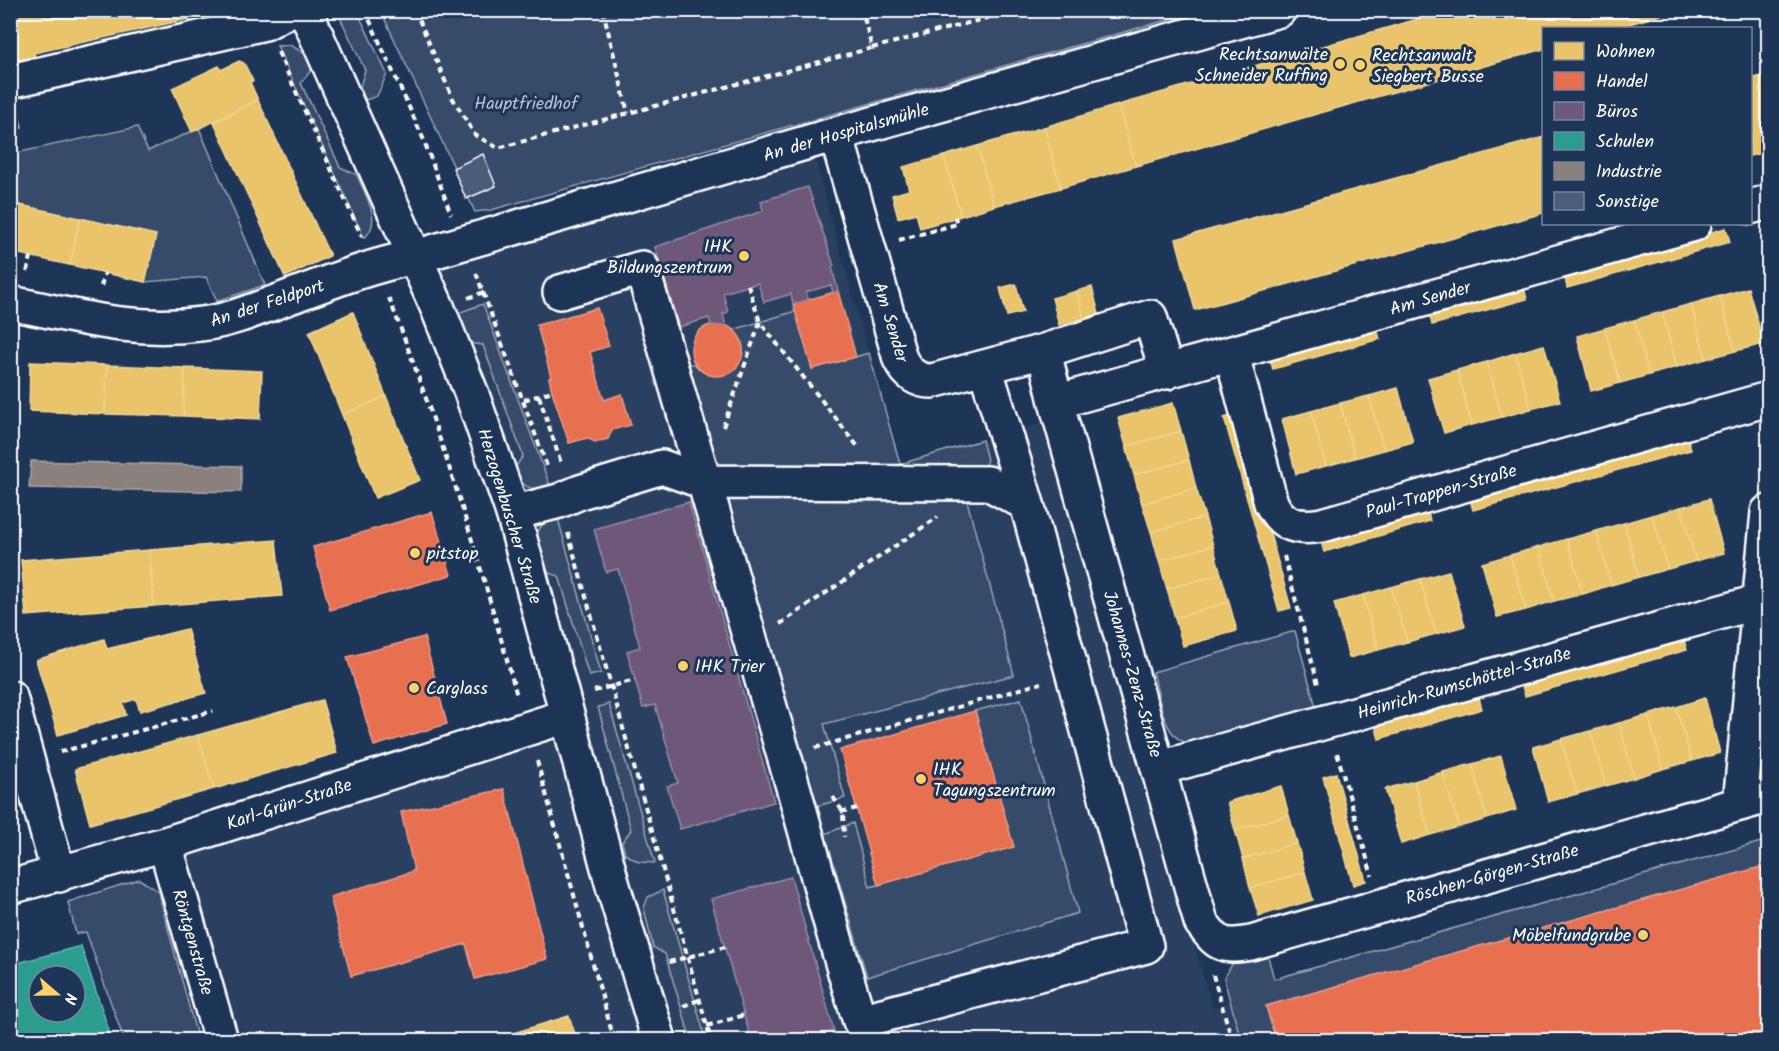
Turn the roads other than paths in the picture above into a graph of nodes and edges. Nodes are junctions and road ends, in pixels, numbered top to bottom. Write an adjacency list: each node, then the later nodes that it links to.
1 (305, 10): 9 (street, Herzogenbuscher Straße)
2 (1279, 10): 5 (street, An der Hospitalsmühle)
3 (277, 17): 4 (street)
4 (10, 81)
5 (836, 134): 9 (street, An der Hospitalsmühle); 14 (street, Am Sender)
6 (1768, 202): 7 (street)
7 (1752, 206)
8 (1690, 225): 13 (street, Am Sender)
9 (415, 257): 11 (street, An der Feldport); 21 (street, Herzogenbuscher Straße)
10 (560, 292): 18 (street)
11 (10, 303)
12 (1044, 351): 14 (street, Am Sender); 15 (street, Am Sender); 17 (street)
13 (1232, 355): 15 (street, Am Sender); 16 (street, Paul-Trappen-Straße)
14 (985, 368): 19 (street)
15 (1167, 372): 17 (street, Am Sender)
16 (1768, 399)
17 (1056, 402): 25 (street, Johannes-Zenz-Straße)
18 (704, 482): 19 (street); 19 (street); 21 (street)
19 (1028, 504)
20 (1768, 512): 22 (street)
21 (513, 513): 24 (street, Herzogenbuscher Straße)
22 (1763, 600): 25 (street, Heinrich-Rumschöttel-Straße); 26 (street)
23 (10, 697): 28 (street)
24 (564, 708): 27 (street, Karl-Grün-Straße); 32 (street, Herzogenbuscher Straße)
25 (1160, 768): 30 (street, Johannes-Zenz-Straße)
26 (1754, 800): 30 (street, Röschen-Görgen-Straße)
27 (165, 844): 28 (street, Karl-Grün-Straße); 31 (street, Röntgenstraße)
28 (59, 875): 29 (street, Karl-Grün-Straße)
29 (10, 887)
30 (1215, 941)
31 (221, 1041)
32 (659, 1041)

